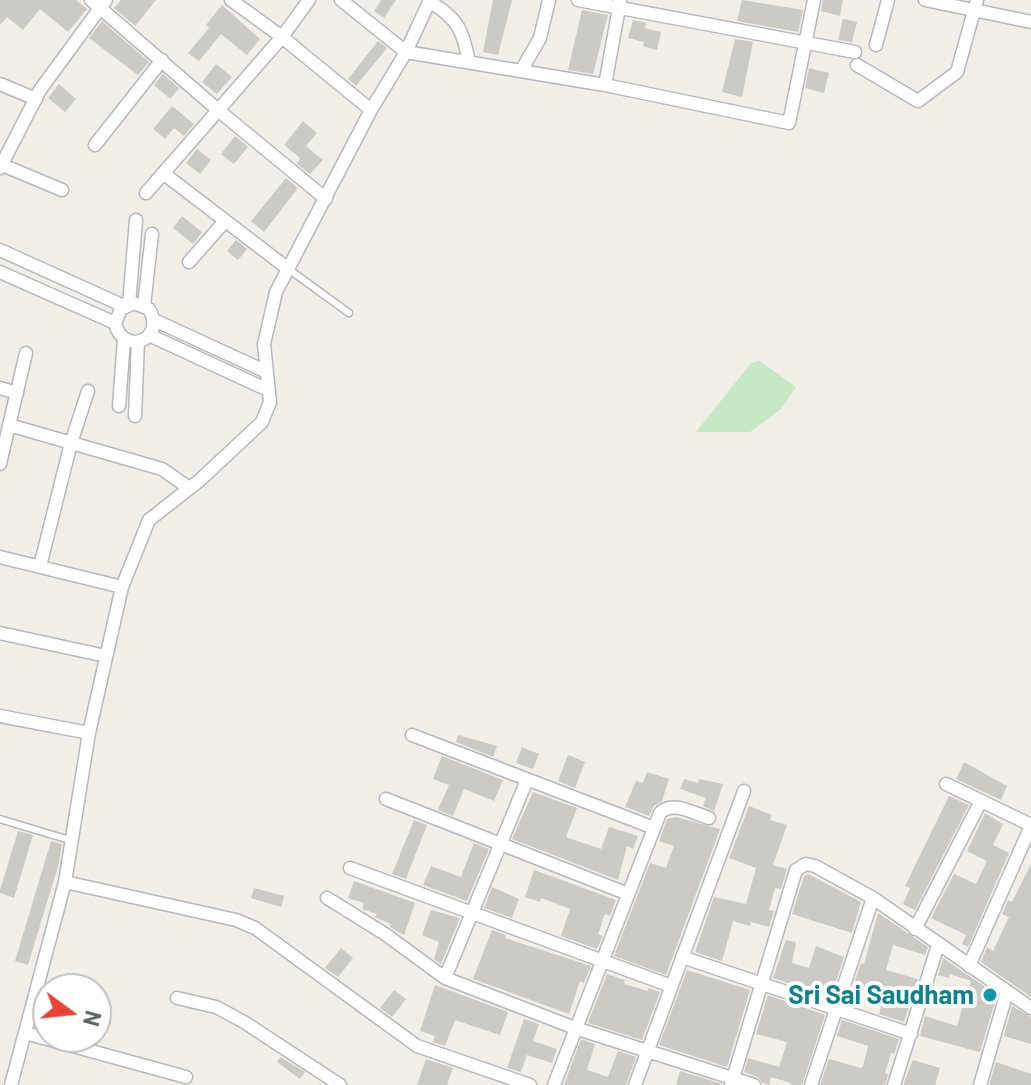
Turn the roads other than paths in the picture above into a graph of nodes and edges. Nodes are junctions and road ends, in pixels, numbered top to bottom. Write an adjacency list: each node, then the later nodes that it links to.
1 (231, 0): 14 (street)
2 (309, 0): 14 (street)
3 (341, 0): 17 (street)
4 (549, 0): 22 (street)
5 (578, 0): 11 (street)
6 (814, 0): 15 (street)
7 (888, 0): 16 (street)
8 (925, 0): 12 (street)
9 (430, 1): 17 (street); 20 (street)
10 (98, 2): 19 (street); 25 (street)
11 (620, 4): 15 (street); 24 (street)
12 (975, 5): 13 (street); 21 (street)
13 (1031, 22)
14 (282, 37): 26 (street); 27 (street)
15 (806, 43): 18 (street); 24 (street)
16 (876, 45)
17 (406, 52): 20 (street); 27 (street)
18 (855, 52)
19 (162, 60): 26 (street); 28 (street)
20 (469, 62): 22 (street)
21 (857, 65)
22 (521, 71): 24 (street)
23 (0, 84): 25 (street)
24 (605, 85)
25 (36, 99): 29 (street)
26 (218, 110): 30 (street); 33 (street)
27 (371, 110): 33 (street)
28 (95, 145)
29 (1, 165): 31 (street)
30 (163, 173): 32 (street); 35 (street)
31 (62, 190)
32 (146, 193)
33 (326, 199): 39 (street)
34 (136, 220): 41 (street)
35 (225, 221): 38 (street); 39 (street)
36 (152, 234): 42 (street)
37 (0, 250): 41 (street)
38 (189, 262)
39 (287, 268): 43 (lane); 49 (street)
40 (0, 272): 45 (street)
41 (127, 305): 42 (street); 45 (street)
42 (144, 306): 44 (street)
43 (349, 313)
44 (154, 320): 47 (street); 49 (street)
45 (115, 323): 46 (street)
46 (124, 339): 47 (street); 54 (street)
47 (144, 339): 51 (street); 55 (street)
48 (26, 353): 53 (street)
49 (267, 372): 51 (street)
50 (0, 388): 53 (street)
51 (268, 390): 59 (street)
52 (88, 391): 57 (street)
53 (17, 393): 56 (street)
54 (119, 406)
55 (135, 416)
56 (9, 425): 57 (street); 58 (street)
57 (71, 443): 59 (street); 61 (street)
58 (0, 464)
59 (189, 488): 62 (street)
60 (0, 557): 61 (street)
61 (40, 566): 62 (street)
62 (122, 587): 64 (street)
63 (0, 633): 64 (street)
64 (106, 656): 66 (street)
65 (0, 716): 66 (street)
66 (89, 733): 77 (street)
67 (412, 735): 68 (street)
68 (527, 780): 76 (street); 78 (street)
69 (946, 784): 72 (street)
70 (744, 791): 87 (street)
71 (386, 799): 78 (street)
72 (981, 801): 75 (street); 85 (street)
73 (709, 818): 76 (street)
74 (0, 819): 77 (lane)
75 (1031, 826): 89 (street)
76 (654, 828): 81 (street)
77 (73, 841): 80 (street)
78 (501, 844): 81 (street); 84 (street)
79 (350, 868): 84 (street)
80 (65, 882): 98 (street); 105 (street)
81 (628, 894): 88 (street)
82 (327, 898): 90 (street)
83 (873, 898): 85 (street); 91 (street); 96 (street)
84 (472, 912): 88 (street); 90 (street)
85 (915, 929): 86 (street)
86 (938, 945): 89 (street); 99 (street)
87 (682, 957): 91 (street); 92 (street)
88 (602, 961): 92 (street); 97 (street)
89 (969, 966): 93 (street)
90 (445, 978): 97 (street)
91 (762, 985): 96 (street); 102 (street)
92 (671, 986): 100 (street)
93 (1007, 992): 95 (street); 111 (street)
94 (177, 998): 104 (street)
95 (1031, 1008)
96 (836, 1009): 99 (street); 109 (street)
97 (575, 1028): 100 (street); 106 (street)
98 (25, 1033): 101 (street); 103 (street)
99 (911, 1034): 110 (street)
100 (649, 1051): 102 (street); 107 (street)
101 (186, 1077)
102 (733, 1081): 108 (street)
103 (7, 1082)
104 (340, 1085)
105 (530, 1085)
106 (554, 1085)
107 (635, 1085)
108 (754, 1085)
109 (811, 1085)
110 (894, 1085)
111 (980, 1085)

